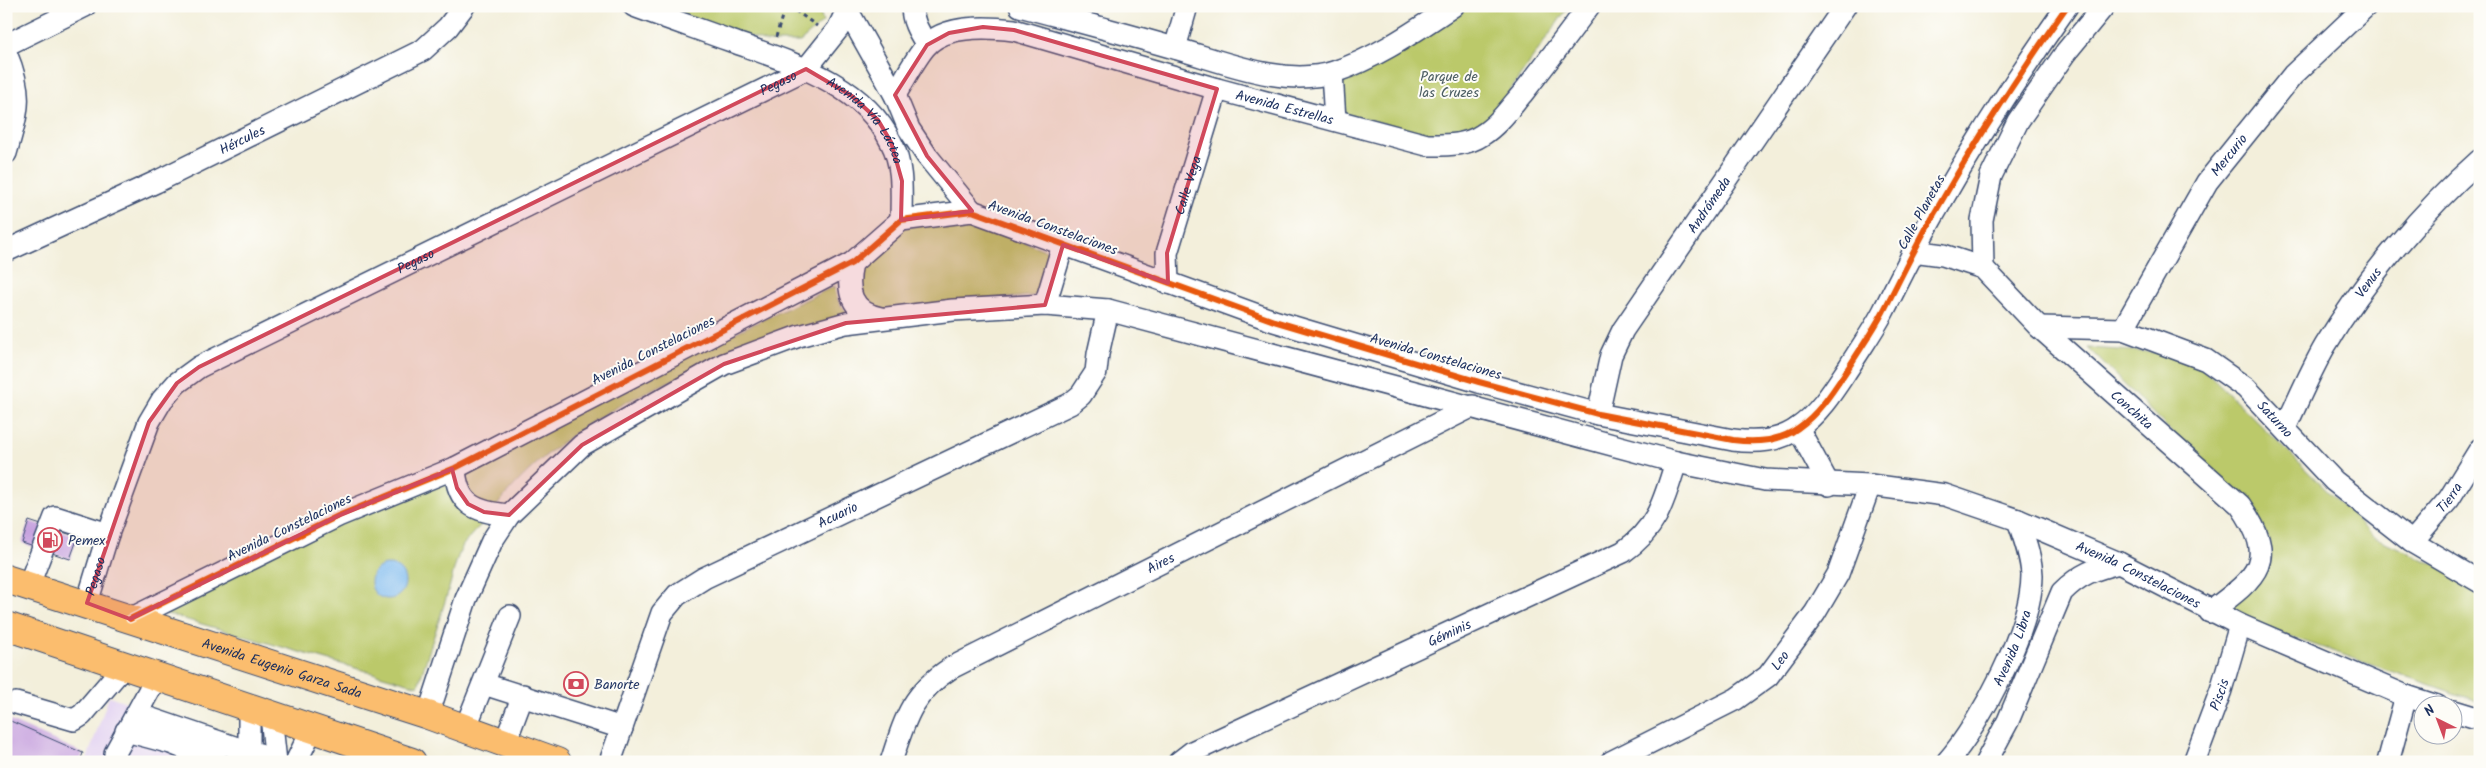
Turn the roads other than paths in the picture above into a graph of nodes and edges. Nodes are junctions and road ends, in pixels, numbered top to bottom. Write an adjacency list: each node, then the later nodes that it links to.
1 (85, 6): 14 (street)
2 (464, 6): 28 (street, Hércules)
3 (634, 6): 18 (street, Avenida Vía Láctea)
4 (912, 6): 15 (street)
5 (1020, 6): 16 (street, Avenida Estrellas)
6 (1187, 6): 16 (street)
7 (1453, 6): 19 (street, Avenida Estrellas)
8 (1589, 6): 22 (street, Avenida Estrellas)
9 (1845, 6): 39 (street, Andrómeda)
10 (2067, 6): 29 (street, Calle Planetas)
11 (2104, 6): 31 (street)
12 (2366, 6): 37 (street, Mercurio)
13 (846, 8): 18 (street, Pegaso); 21 (street)
14 (6, 45)
15 (927, 45): 20 (street, Avenida Estrellas); 21 (street)
16 (1175, 48): 19 (street, Avenida Estrellas)
17 (6, 53): 23 (street)
18 (806, 69): 26 (street, Avenida Vía Láctea); 49 (street, Pegaso)
19 (1332, 73): 22 (street)
20 (1217, 89): 22 (street, Avenida Estrellas); 32 (street, Calle Vega)
21 (895, 95): 25 (street)
22 (1335, 120)
23 (6, 153)
24 (2480, 160): 41 (street, Venus)
25 (972, 211): 26 (street, Avenida Constelaciones); 27 (street, Avenida Constelaciones)
26 (901, 220): 30 (street, Avenida Constelaciones)
27 (1063, 245): 32 (street, Avenida Constelaciones); 33 (street)
28 (6, 251)
29 (1913, 251): 31 (street, Conchita); 40 (street, Calle Planetas)
30 (852, 263): 35 (street); 44 (street, Avenida Constelaciones)
31 (1983, 268): 36 (street, Conchita)
32 (1168, 283): 39 (street, Avenida Constelaciones)
33 (1045, 304): 34 (street, Avenida Constelaciones); 35 (street, Avenida Constelaciones)
34 (1108, 310): 38 (street, Avenida Constelaciones); 72 (street, Acuario)
35 (881, 318): 47 (street, Avenida Constelaciones)
36 (2039, 326): 37 (street, Saturno); 55 (street, Conchita)
37 (2123, 329): 41 (street, Saturno)
38 (1473, 406): 43 (street, Avenida Constelaciones); 84 (street, Aires)
39 (1598, 414): 40 (street, Avenida Constelaciones)
40 (1798, 428): 45 (street)
41 (2285, 428): 50 (street, Saturno)
42 (2480, 449): 50 (street, Tierra)
43 (1676, 462): 45 (street, Avenida Constelaciones); 85 (street, Géminis)
44 (455, 468): 47 (street); 57 (street, Avenida Constelaciones)
45 (1829, 485): 46 (street, Avenida Constelaciones)
46 (1870, 486): 48 (street, Avenida Constelaciones); 86 (street, Leo)
47 (508, 515): 69 (street, Avenida Constelaciones)
48 (2018, 520): 51 (street, Avenida Constelaciones); 87 (street, Avenida Libra)
49 (108, 534): 53 (street); 54 (street, Pegaso)
50 (2412, 542): 52 (street, Saturno)
51 (2119, 563): 55 (street, Avenida Constelaciones); 88 (street, Avenida Libra)
52 (2480, 582)
53 (17, 583): 54 (highway, Avenida Eugenio Garza Sada)
54 (87, 604): 57 (highway, Avenida Eugenio Garza Sada)
55 (2210, 612): 58 (street, Avenida Constelaciones)
56 (510, 616): 62 (street)
57 (130, 619): 69 (highway, Avenida Eugenio Garza Sada)
58 (2240, 625): 64 (street, Avenida Constelaciones); 89 (street, Piscis)
59 (6, 626): 60 (highway)
60 (124, 666): 61 (highway); 66 (street)
61 (157, 676): 67 (highway); 71 (street)
62 (484, 684): 63 (street); 74 (street)
63 (523, 695): 72 (street); 75 (street)
64 (2406, 696): 65 (street, Avenida Constelaciones); 90 (street)
65 (2414, 699)
66 (16, 703)
67 (260, 712): 73 (highway); 77 (street); 77 (street)
68 (2464, 714): 70 (street)
69 (428, 715): 74 (highway, Avenida Eugenio Garza Sada)
70 (2480, 719)
71 (131, 723): 77 (street); 78 (street); 79 (street)
72 (622, 728): 83 (street, Acuario)
73 (312, 729): 76 (highway); 80 (street)
74 (465, 729): 75 (highway, Avenida Eugenio Garza Sada)
75 (505, 743): 82 (highway, Avenida Eugenio Garza Sada)
76 (376, 756): 81 (highway)
77 (259, 758)
78 (114, 762)
79 (218, 762)
80 (296, 762)
81 (412, 762)
82 (557, 762)
83 (610, 762)
84 (891, 762)
85 (1179, 762)
86 (1611, 762)
87 (1947, 762)
88 (1986, 762)
89 (2194, 762)
90 (2388, 762)

